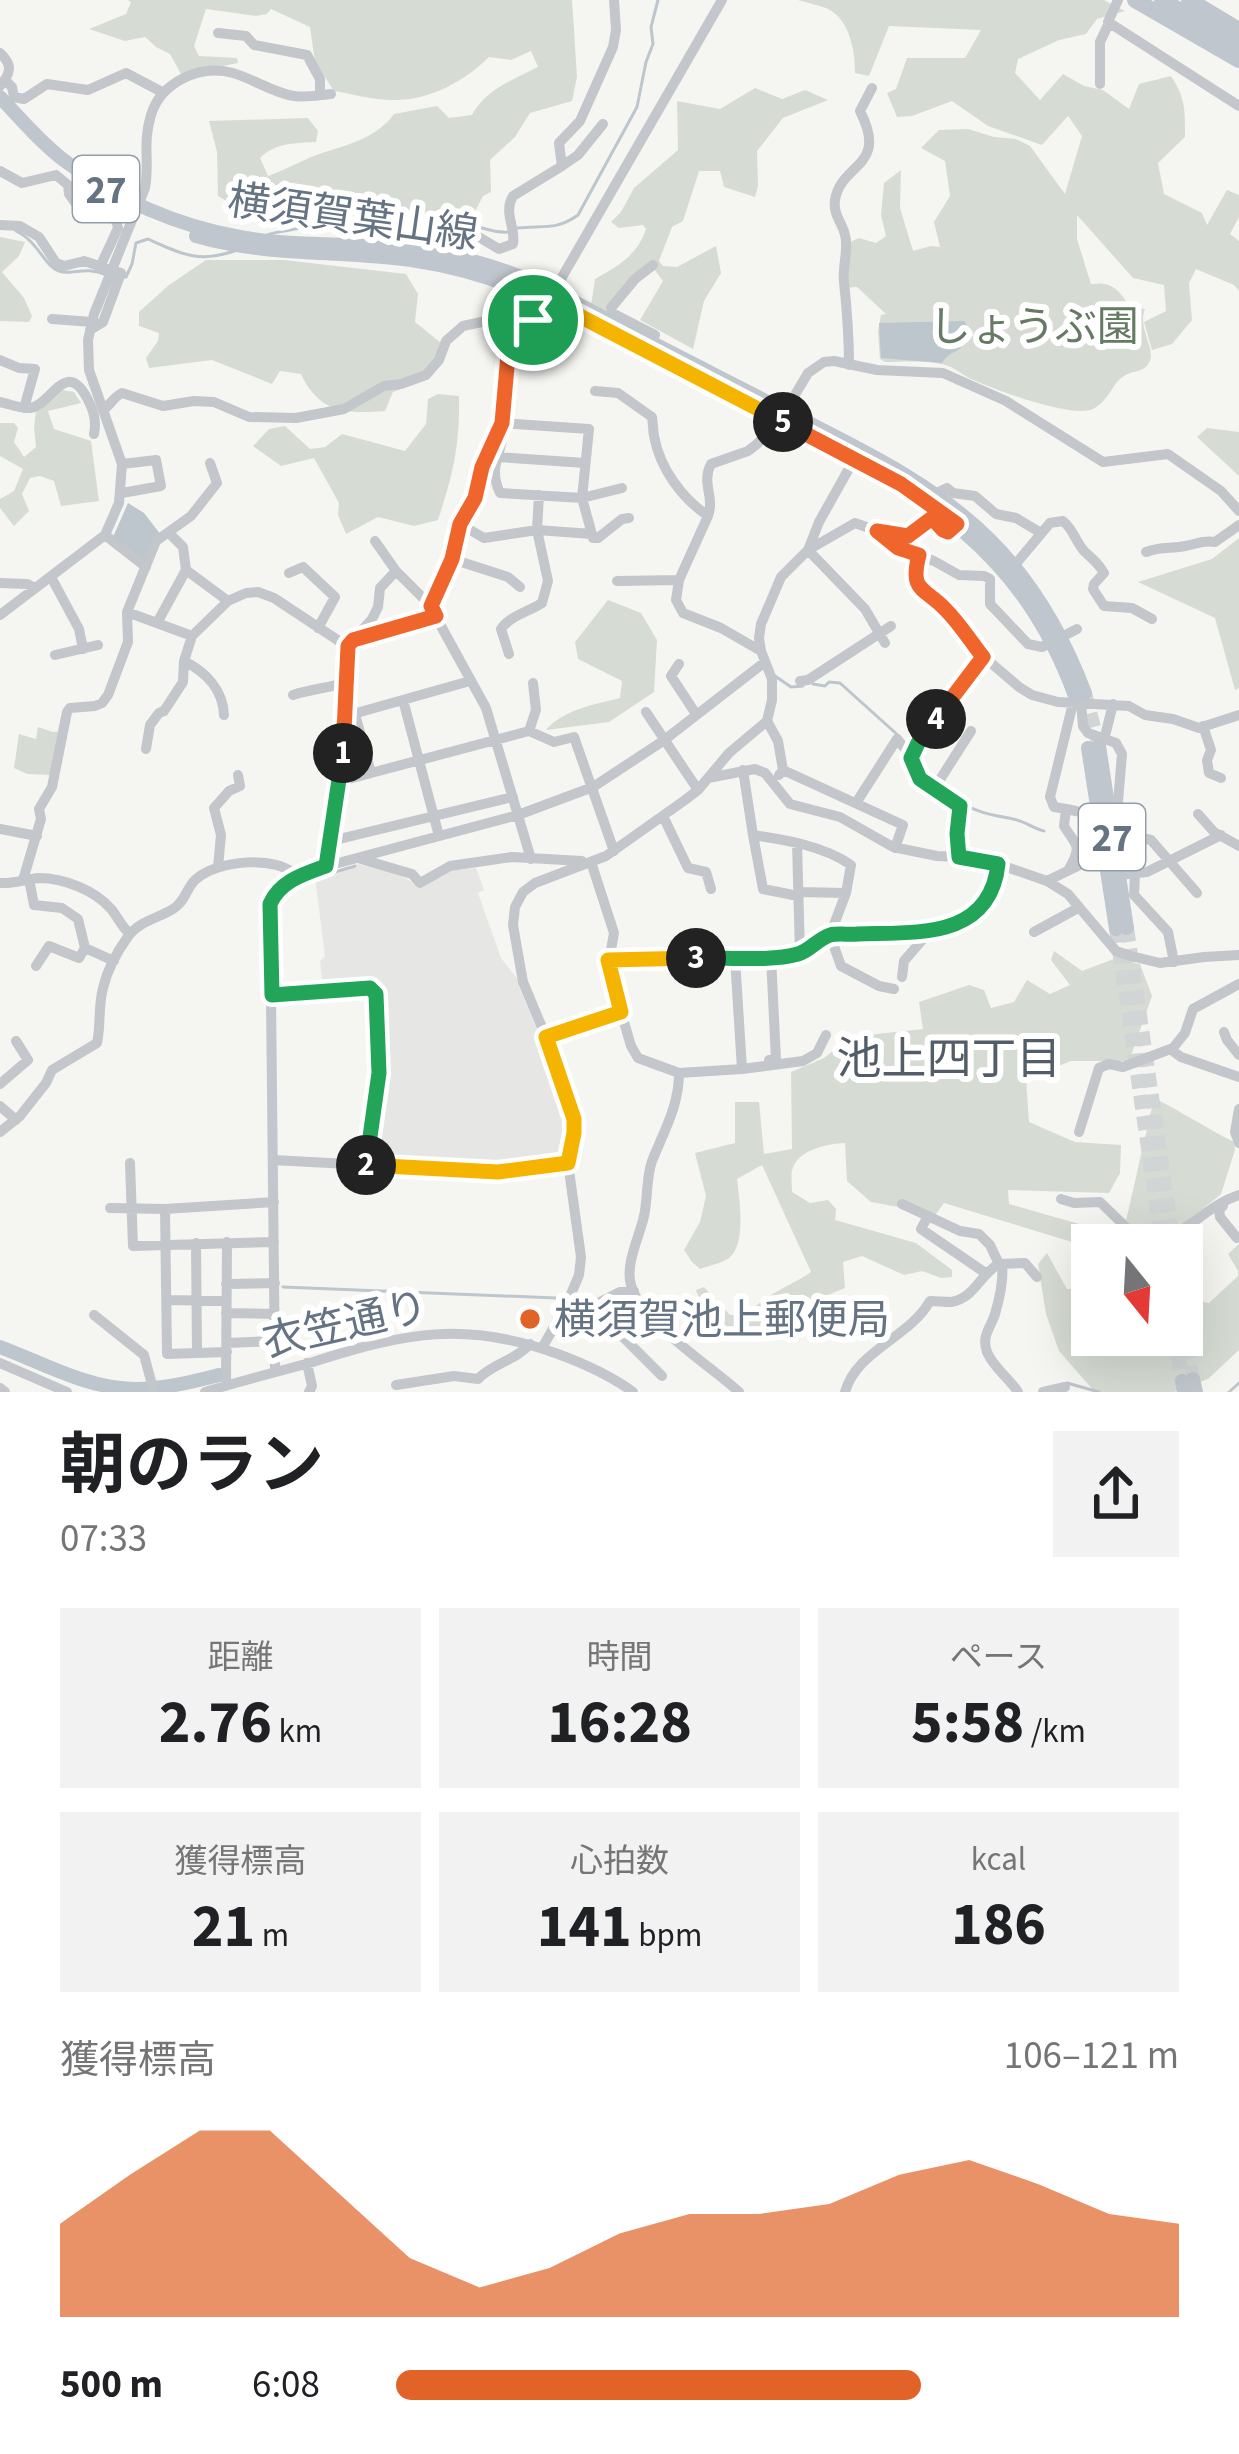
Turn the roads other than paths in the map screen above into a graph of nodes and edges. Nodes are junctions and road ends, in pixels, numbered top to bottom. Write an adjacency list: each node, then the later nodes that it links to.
1 (614, 0): 21 (street)
2 (722, 0): 28 (street)
3 (1118, 0): 7 (street)
4 (1136, 0): 12 (highway)
5 (1162, 0): 10 (highway)
6 (1189, 0): 8 (highway)
7 (1109, 23): 14 (street); 18 (street)
8 (1239, 31)
9 (218, 33): 16 (street)
10 (1239, 46)
11 (0, 53): 13 (street)
12 (1239, 60)
13 (3, 83): 16 (street)
14 (1100, 84)
15 (872, 88): 34 (street)
16 (162, 92): 23 (street)
17 (0, 97): 23 (main road, 横須賀葉山線 / 27)
18 (1239, 106)
19 (0, 109): 23 (main road, 横須賀葉山線 / 27)
20 (603, 124): 21 (street)
21 (562, 166): 25 (street)
22 (0, 171): 27 (street)
23 (136, 214): 25 (main road, 横須賀葉山線 / 27); 31 (street)
24 (0, 224): 27 (street)
25 (457, 264): 28 (main road, 横須賀葉山線 / 27)
26 (653, 265): 32 (street)
27 (100, 267): 31 (street)
28 (551, 296): 30 (street); 32 (main road, 横須賀葉山線 / 27)
29 (52, 320): 31 (street)
30 (495, 320): 38 (street); 40 (street)
31 (91, 326): 38 (street)
32 (651, 348): 39 (main road, 横須賀葉山線 / 27)
33 (0, 360): 37 (street)
34 (849, 365): 39 (street); 52 (street)
35 (595, 391): 53 (street)
36 (0, 402): 37 (street)
37 (24, 408): 38 (street)
38 (99, 408): 41 (street); 45 (street)
39 (783, 415): 42 (main road, 横須賀葉山線 / 27); 53 (street)
40 (502, 423): 43 (street); 46 (street); 55 (street)
41 (94, 434)
42 (857, 453): 49 (main road, 横須賀葉山線 / 27); 56 (main road, 横須賀葉山線 / 27); 65 (street)
43 (498, 457): 46 (street); 50 (street)
44 (210, 463): 61 (street)
45 (122, 464): 48 (street); 48 (street)
46 (585, 464): 51 (street)
47 (622, 488): 51 (street)
48 (122, 493): 63 (street)
49 (935, 494): 60 (street); 69 (main road, 横須賀葉山線 / 27)
50 (539, 495): 51 (street); 58 (street)
51 (582, 498): 62 (street)
52 (1239, 511)
53 (708, 516): 75 (street)
54 (629, 518): 62 (street)
55 (460, 524): 58 (street); 68 (street)
56 (957, 524): 59 (street); 105 (main road, 横須賀葉山線 / 27)
57 (1239, 525): 66 (street)
58 (537, 530): 62 (street); 94 (street)
59 (877, 531): 65 (street); 67 (street)
60 (1041, 532): 69 (street); 84 (street)
61 (170, 533): 70 (street); 71 (street)
62 (592, 534)
63 (105, 535): 70 (street); 74 (street)
64 (375, 541): 72 (street)
65 (808, 550): 90 (street); 96 (street)
66 (1146, 553)
67 (919, 555): 88 (street); 97 (street)
68 (452, 559): 78 (street); 81 (street)
69 (1014, 566): 105 (main road, 横須賀葉山線 / 27)
70 (146, 567): 82 (street)
71 (186, 570): 80 (street); 85 (street)
72 (396, 571): 81 (street); 91 (street)
73 (290, 573): 87 (street)
74 (51, 577): 79 (street); 93 (street)
75 (679, 580): 76 (street); 96 (street)
76 (617, 581)
77 (0, 583): 79 (street)
78 (520, 587)
79 (35, 589): 83 (street)
80 (228, 601): 87 (street); 89 (street)
81 (434, 611): 91 (street); 100 (street)
82 (127, 612): 85 (street); 144 (street)
83 (0, 615)
84 (1152, 619)
85 (157, 623): 89 (street)
86 (891, 626): 90 (street)
87 (318, 628): 91 (street)
88 (1074, 631)
89 (192, 636): 98 (street)
90 (882, 638): 102 (street)
91 (351, 643): 101 (street)
92 (98, 645): 93 (street)
93 (83, 649): 95 (street)
94 (509, 654)
95 (55, 655)
96 (763, 657): 109 (street); 113 (street)
97 (983, 657): 105 (street); 121 (street)
98 (184, 661): 110 (street); 120 (street)
99 (679, 664): 109 (street)
100 (470, 681): 106 (street); 117 (street)
101 (347, 682): 104 (street); 111 (street)
102 (800, 682)
103 (533, 683): 115 (street)
104 (293, 694)
105 (1078, 699): 107 (street); 119 (street); 136 (street)
106 (403, 700): 111 (street); 122 (street)
107 (1113, 704): 114 (street); 119 (street)
108 (646, 712): 118 (street)
109 (696, 714): 118 (street)
110 (224, 715)
111 (350, 715): 125 (street); 129 (street)
112 (1239, 716): 114 (street)
113 (767, 721): 124 (street); 127 (street)
114 (1203, 726): 128 (street)
115 (530, 731): 117 (street); 131 (street)
116 (971, 731): 132 (street)
117 (495, 740): 122 (street); 134 (street)
118 (663, 741): 131 (street); 133 (street)
119 (1097, 745): 147 (street); 153 (main road, 27)
120 (146, 749)
121 (911, 758): 132 (street); 135 (street)
122 (419, 760): 125 (street); 140 (street)
123 (743, 770): 127 (street); 130 (street); 143 (street)
124 (783, 770): 130 (street); 135 (street)
125 (371, 773): 129 (street)
126 (238, 775): 161 (street)
127 (707, 778): 133 (street)
128 (1220, 778)
129 (341, 781): 148 (street)
130 (773, 783): 151 (street)
131 (593, 787): 138 (street); 152 (street)
132 (934, 789): 155 (street)
133 (698, 790): 141 (street)
134 (513, 797): 138 (street); 140 (street)
135 (856, 803): 151 (street)
136 (1066, 809): 137 (street); 162 (street)
137 (1086, 813)
138 (518, 814): 145 (street); 156 (street)
139 (1198, 814): 146 (street)
140 (434, 816): 145 (street); 148 (street)
141 (663, 816): 152 (street); 169 (street)
142 (0, 830): 144 (street)
143 (753, 835): 149 (street); 172 (street)
144 (37, 836): 166 (street)
145 (439, 836): 154 (street)
146 (1221, 836): 150 (street); 157 (street)
147 (1137, 837): 153 (street); 157 (street)
148 (331, 841): 160 (street)
149 (797, 843): 170 (street); 172 (street)
150 (1239, 846)
151 (896, 848): 155 (street)
152 (614, 851): 158 (street)
153 (1109, 851): 162 (street); 164 (main road, 27); 164 (main road, 27)
154 (357, 857): 156 (street); 160 (street)
155 (959, 857): 159 (street)
156 (531, 860): 158 (street)
157 (1167, 861): 163 (street); 171 (street)
158 (587, 862): 183 (street); 194 (street)
159 (998, 864): 167 (street); 174 (street)
160 (326, 866): 165 (street)
161 (218, 867): 165 (street); 176 (street)
162 (1068, 871): 167 (street)
163 (1135, 873): 164 (street); 185 (street)
164 (1118, 875)
165 (298, 878): 190 (street)
166 (26, 880): 168 (street); 176 (street); 178 (street)
167 (1047, 881): 173 (street)
168 (0, 883)
169 (711, 889)
170 (846, 893): 172 (street); 177 (street)
171 (1197, 893)
172 (798, 894): 179 (street)
173 (1078, 908): 175 (street); 185 (street)
174 (929, 932): 177 (street); 187 (street)
175 (1034, 932)
176 (129, 933): 184 (street)
177 (830, 935): 179 (street); 189 (street)
178 (85, 948): 184 (street); 186 (street)
179 (800, 954): 180 (street)
180 (771, 956): 182 (street); 198 (street)
181 (1239, 956): 185 (street)
182 (735, 958): 183 (street); 199 (street)
183 (608, 960): 191 (street)
184 (114, 961): 205 (street)
185 (1174, 962)
186 (37, 966)
187 (902, 976)
188 (1239, 984): 196 (street)
189 (894, 989)
190 (272, 995): 209 (street); 212 (street)
191 (621, 1012): 194 (street); 200 (street)
192 (1224, 1031): 197 (street)
193 (826, 1035): 198 (street)
194 (546, 1037): 211 (street)
195 (16, 1041): 202 (street)
196 (1171, 1049): 201 (street); 207 (street)
197 (1239, 1055)
198 (764, 1066): 199 (street)
199 (742, 1069): 200 (street)
200 (680, 1073): 233 (street)
201 (1239, 1077)
202 (0, 1084)
203 (0, 1106): 205 (street)
204 (1239, 1109): 208 (street)
205 (16, 1120): 206 (street)
206 (0, 1132)
207 (1079, 1132)
208 (1239, 1142)
209 (273, 1160): 212 (street); 215 (street)
210 (130, 1163): 218 (street)
211 (568, 1163): 212 (street); 236 (street)
212 (366, 1165)
213 (1233, 1197): 222 (street); 223 (street)
214 (1061, 1199): 221 (street)
215 (274, 1202): 219 (street); 225 (street)
216 (902, 1204): 220 (street)
217 (110, 1208): 218 (street)
218 (132, 1209): 219 (street); 226 (street)
219 (166, 1209): 226 (street)
220 (928, 1216): 228 (street); 229 (street)
221 (1123, 1224)
222 (1193, 1224)
223 (1237, 1238)
224 (227, 1242): 225 (street); 227 (street); 232 (street)
225 (274, 1242): 231 (street)
226 (166, 1244): 227 (street); 234 (street)
227 (196, 1244): 235 (street)
228 (1001, 1264): 229 (street); 230 (street); 262 (street)
229 (985, 1272): 261 (street)
230 (1037, 1277)
231 (274, 1283): 232 (street); 239 (street)
232 (226, 1284): 238 (street)
233 (634, 1291): 237 (street); 260 (street)
234 (167, 1300): 235 (street); 245 (street)
235 (197, 1301): 238 (street); 244 (street)
236 (566, 1306): 237 (street); 242 (street)
237 (592, 1306): 250 (street)
238 (226, 1307): 239 (street); 243 (street)
239 (275, 1314): 241 (street)
240 (94, 1315): 246 (street)
241 (275, 1341): 243 (street); 249 (street)
242 (536, 1346): 247 (street, 衣笠通り); 252 (street); 259 (street, 衣笠通り)
243 (227, 1347): 244 (street); 251 (street)
244 (197, 1353): 245 (street)
245 (167, 1354): 246 (street)
246 (144, 1355): 256 (street)
247 (307, 1363): 249 (street, 衣笠通り); 258 (street)
248 (0, 1364): 255 (street)
249 (275, 1372): 253 (street, 衣笠通り)
250 (662, 1376)
251 (226, 1385): 253 (street, 衣笠通り); 257 (street, 衣笠通り)
252 (396, 1385)
253 (244, 1386)
254 (1065, 1387): 263 (street)
255 (68, 1392)
256 (154, 1392)
257 (205, 1392)
258 (309, 1392)
259 (633, 1392)
260 (739, 1392)
261 (844, 1392)
262 (1018, 1392)
263 (1043, 1392)

